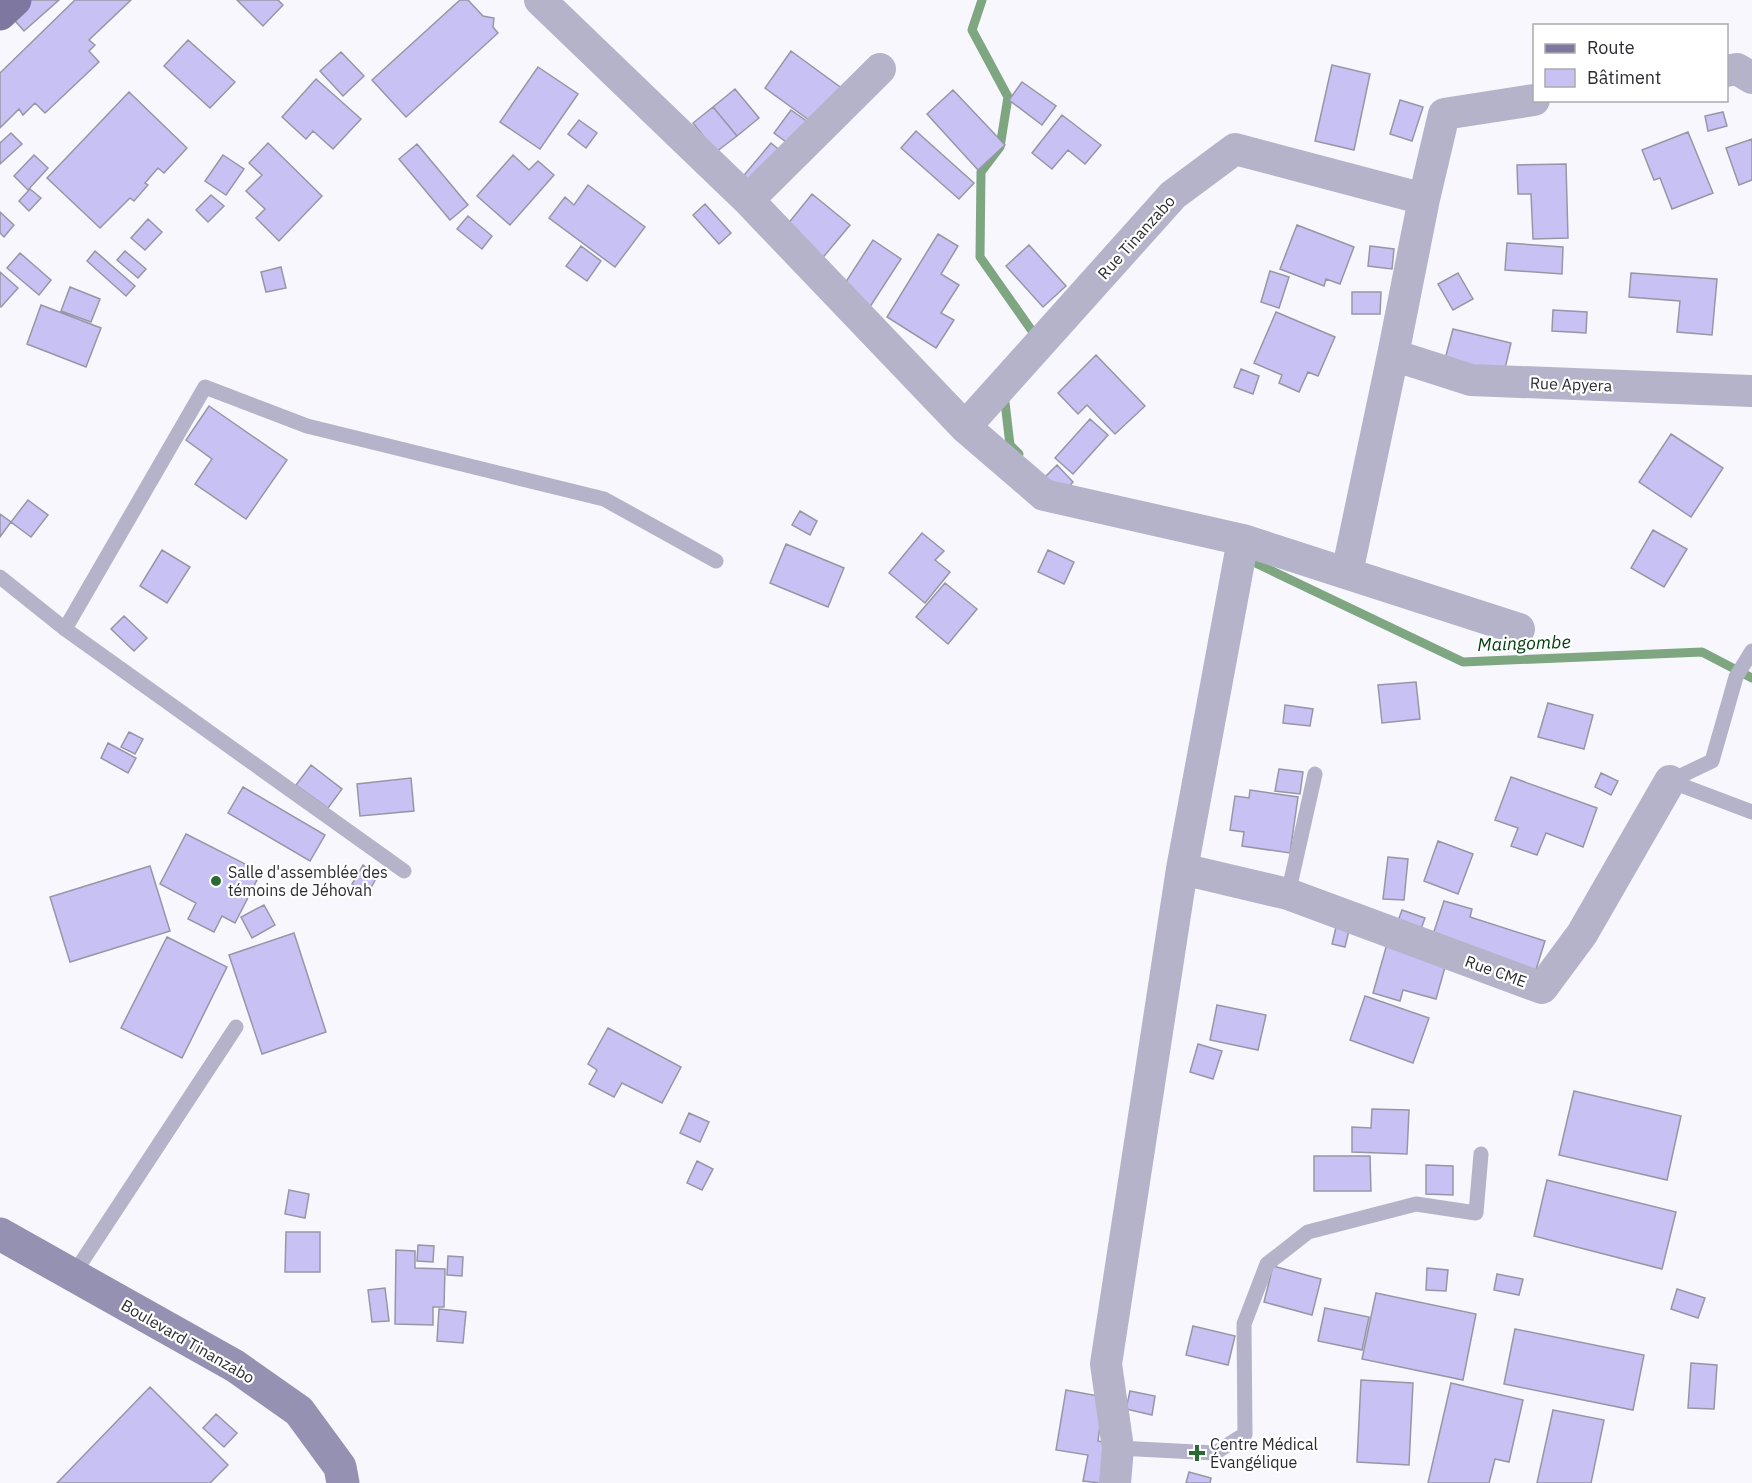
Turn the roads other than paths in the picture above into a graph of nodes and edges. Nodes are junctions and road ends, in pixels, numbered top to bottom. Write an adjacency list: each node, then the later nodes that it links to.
1 (15, 0): 3 (main road)
2 (540, 0): 9 (street)
3 (0, 14)
4 (880, 69): 9 (street)
5 (1728, 71): 6 (street)
6 (1752, 78)
7 (1533, 100): 8 (street)
8 (1424, 199): 10 (street); 12 (street, Rue Tinanzabo)
9 (748, 200): 12 (street)
10 (1394, 355): 11 (street, Rue Apyera); 15 (street)
11 (1752, 391)
12 (964, 427): 13 (street)
13 (1241, 551): 15 (street); 23 (street)
14 (716, 561): 17 (lane)
15 (1347, 573): 18 (street)
16 (0, 577): 17 (lane)
17 (65, 629): 24 (lane)
18 (1519, 629)
19 (1748, 657): 21 (lane)
20 (1315, 774): 25 (lane)
21 (1670, 781): 22 (lane); 25 (street, Rue CME)
22 (1752, 812)
23 (1182, 869): 25 (street, Rue CME); 30 (street)
24 (404, 871)
25 (1288, 894)
26 (236, 1027): 29 (lane)
27 (1481, 1154): 30 (lane)
28 (0, 1234): 29 (street, Boulevard Tinanzabo)
29 (73, 1275): 31 (street, Boulevard Tinanzabo)
30 (1118, 1448): 32 (street)
31 (343, 1483)
32 (1115, 1483)

